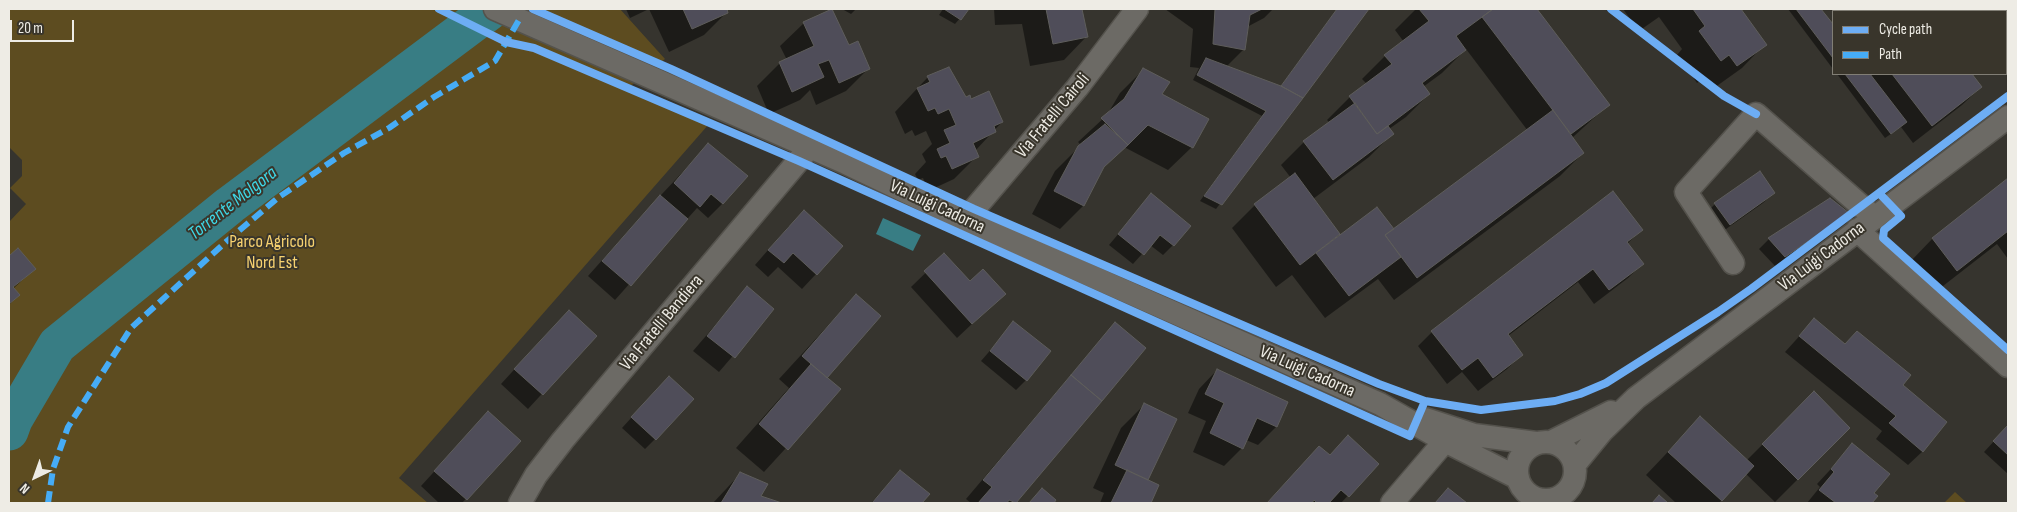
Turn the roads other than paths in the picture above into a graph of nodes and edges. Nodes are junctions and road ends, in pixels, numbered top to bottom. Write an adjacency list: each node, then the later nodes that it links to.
1 (1137, 9): 5 (street, Via Fratelli Cairoli)
2 (501, 12): 4 (street, Via Luigi Cadorna)
3 (2008, 118): 6 (street, Via Luigi Cadorna)
4 (810, 147): 5 (street, Via Luigi Cadorna); 17 (street, Via Fratelli Bandiera)
5 (965, 220): 10 (street, Via Luigi Cadorna)
6 (1866, 224): 7 (street); 8 (street); 9 (street, Via Luigi Cadorna)
7 (1734, 263)
8 (2008, 366)
9 (1636, 398): 12 (street, Via Luigi Cadorna); 13 (street, Via Luigi Cadorna)
10 (1380, 404): 11 (street, Via Luigi Cadorna); 12 (street, Via Luigi Cadorna)
11 (1445, 442): 14 (street, Via Luigi Cadorna); 18 (street)
12 (1543, 442): 13 (street); 14 (street)
13 (1575, 464): 15 (street)
14 (1518, 478): 16 (street)
15 (1571, 496): 16 (street)
16 (1535, 500)
17 (520, 503)
18 (1392, 503)

